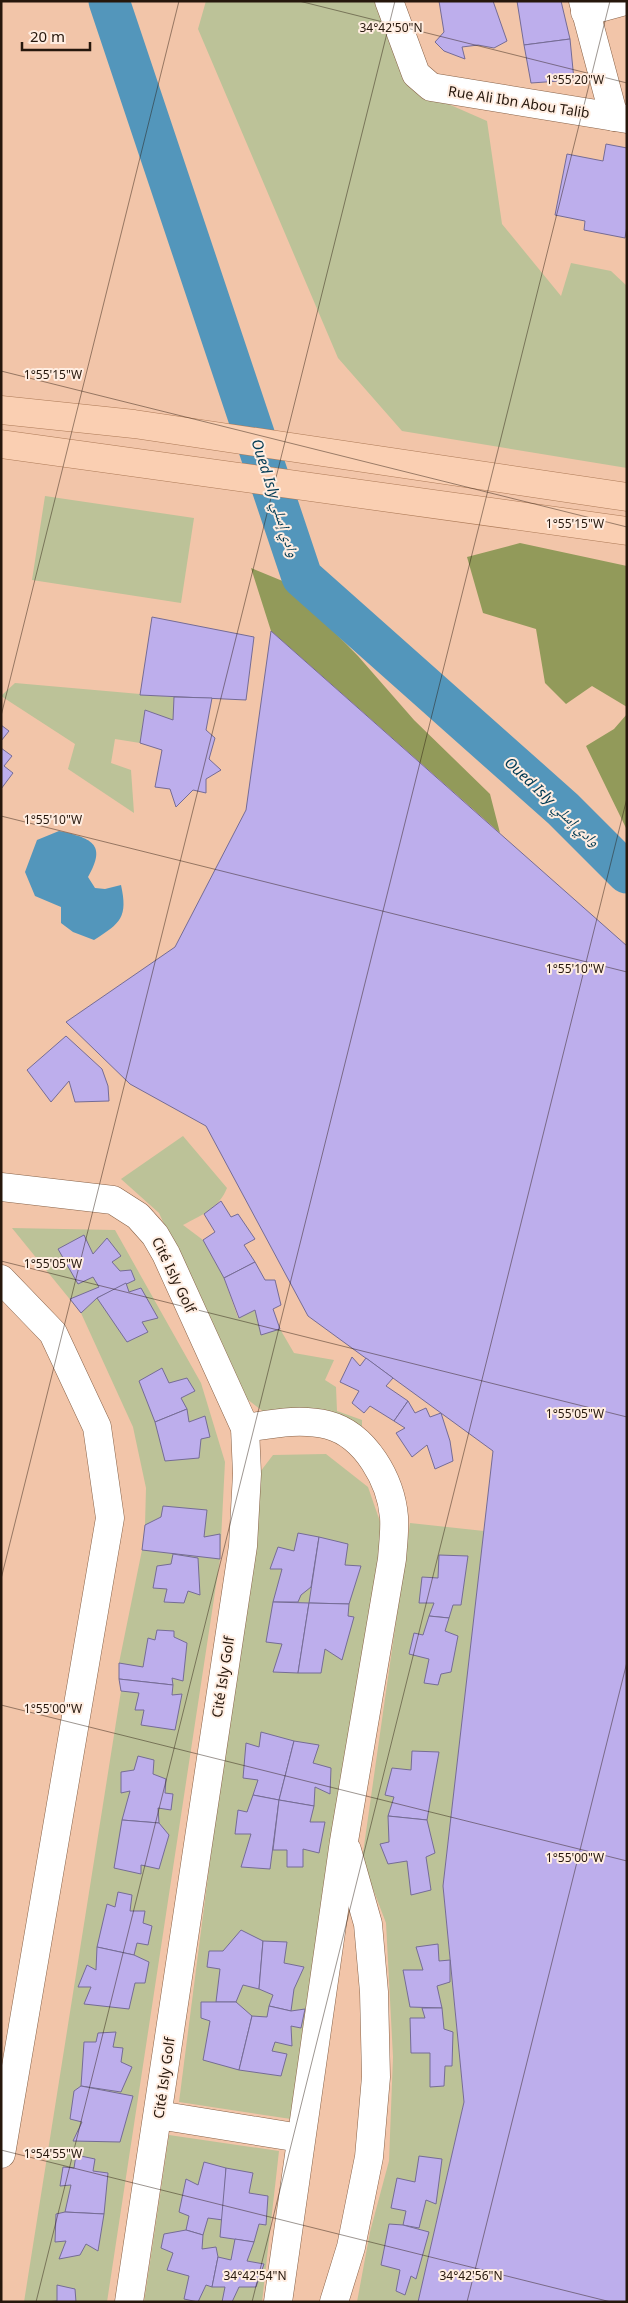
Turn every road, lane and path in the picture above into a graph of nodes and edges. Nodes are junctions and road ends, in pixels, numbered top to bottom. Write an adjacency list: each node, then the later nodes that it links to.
1 (389, 1): 4 (street, Rue Ali Ibn Abou Talib)
2 (625, 1): 3 (street)
3 (584, 6): 4 (street)
4 (621, 118)
5 (1, 410): 7 (main road)
6 (1, 444): 8 (main road)
7 (627, 497)
8 (627, 532)
9 (1, 1187): 11 (street, Cité Isly Golf)
10 (1, 1278): 15 (street)
11 (244, 1428): 12 (street); 13 (street, Cité Isly Golf)
12 (344, 1841): 14 (street); 18 (street)
13 (158, 2115): 14 (street); 16 (street, Cité Isly Golf)
14 (300, 2138): 17 (street)
15 (1, 2154)
16 (129, 2302)
17 (278, 2302)
18 (334, 2302)

